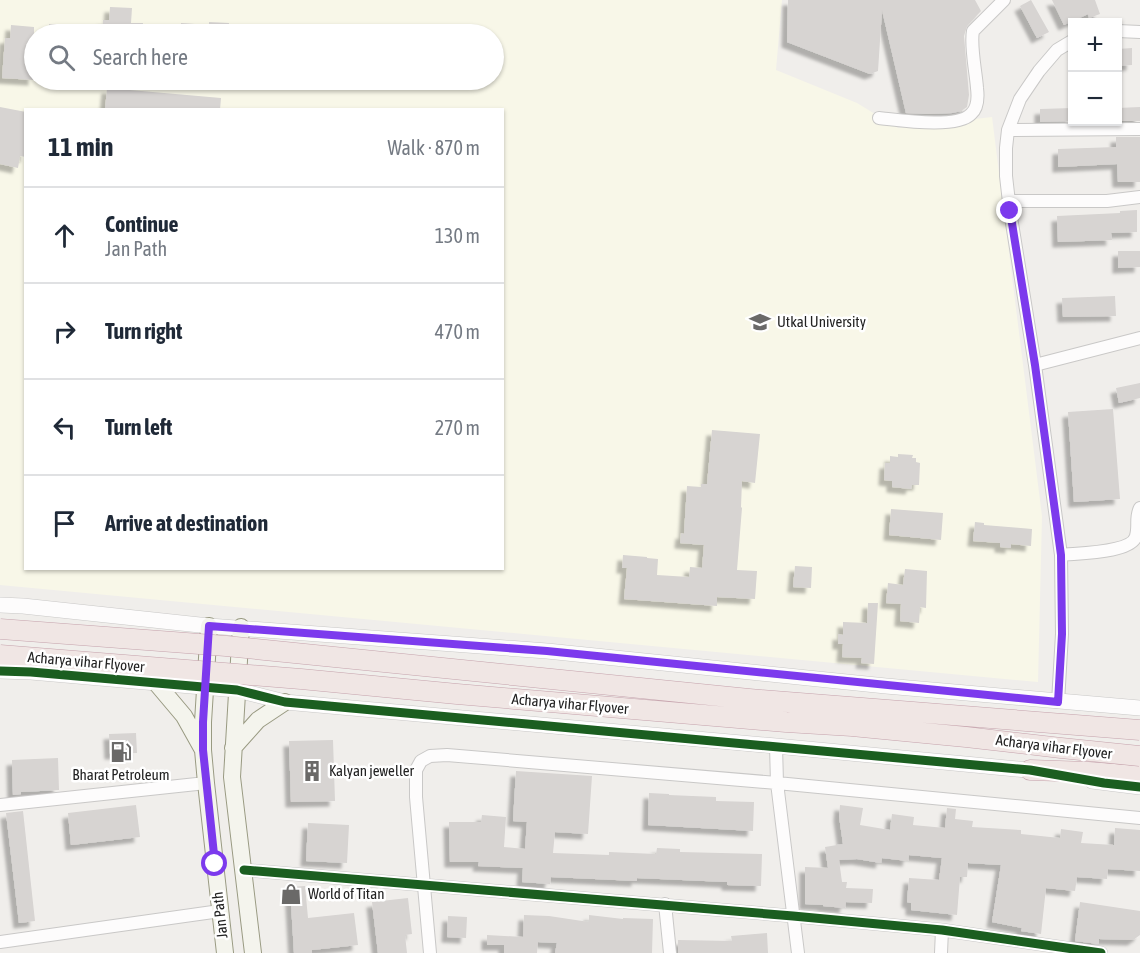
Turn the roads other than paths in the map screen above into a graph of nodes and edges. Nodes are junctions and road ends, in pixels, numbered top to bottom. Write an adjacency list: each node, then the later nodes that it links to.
1 (1004, 0): 5 (street)
2 (1122, 30): 3 (street)
3 (1140, 32)
4 (1068, 43): 7 (street)
5 (879, 118)
6 (1140, 129): 7 (street)
7 (1008, 130): 9 (street)
8 (1140, 197): 9 (street)
9 (1009, 201): 11 (street)
10 (1140, 338): 11 (street)
11 (1035, 365): 13 (street)
12 (1140, 508): 13 (street)
13 (1061, 555): 24 (street)
14 (0, 605): 15 (street)
15 (209, 626): 16 (street); 21 (main road, Jan Path)
16 (241, 627): 22 (main road, Jan Path); 24 (street)
17 (0, 629): 26 (highway, Acharya vihar Flyover, bridge)
18 (0, 655): 30 (highway, Acharya vihar Flyover, bridge)
19 (0, 671): 20 (street)
20 (157, 684): 21 (street); 29 (main road)
21 (206, 688): 22 (street); 29 (main road, Jan Path)
22 (237, 690): 23 (street); 28 (main road, Jan Path)
23 (285, 702): 27 (street); 28 (main road)
24 (1058, 702): 25 (street)
25 (1140, 708)
26 (1140, 730)
27 (776, 746): 31 (street); 34 (street)
28 (233, 748): 38 (main road, Jan Path)
29 (203, 750): 33 (main road, Jan Path)
30 (1140, 756)
31 (1030, 770): 32 (highway); 35 (street)
32 (1140, 776)
33 (206, 783): 36 (street); 41 (main road, Jan Path)
34 (777, 783): 37 (street); 39 (street); 42 (street)
35 (1140, 787)
36 (0, 805)
37 (1140, 818)
38 (244, 870): 39 (street); 47 (main road, Jan Path)
39 (424, 886): 40 (street); 48 (street)
40 (665, 904): 42 (street); 49 (street)
41 (220, 911): 44 (street); 46 (main road, Jan Path)
42 (793, 916): 43 (street); 50 (street)
43 (942, 930): 45 (street); 51 (street)
44 (0, 942)
45 (1084, 952): 52 (street)
46 (225, 953)
47 (253, 953)
48 (430, 953)
49 (670, 953)
50 (798, 953)
51 (941, 953)
52 (1101, 953)

